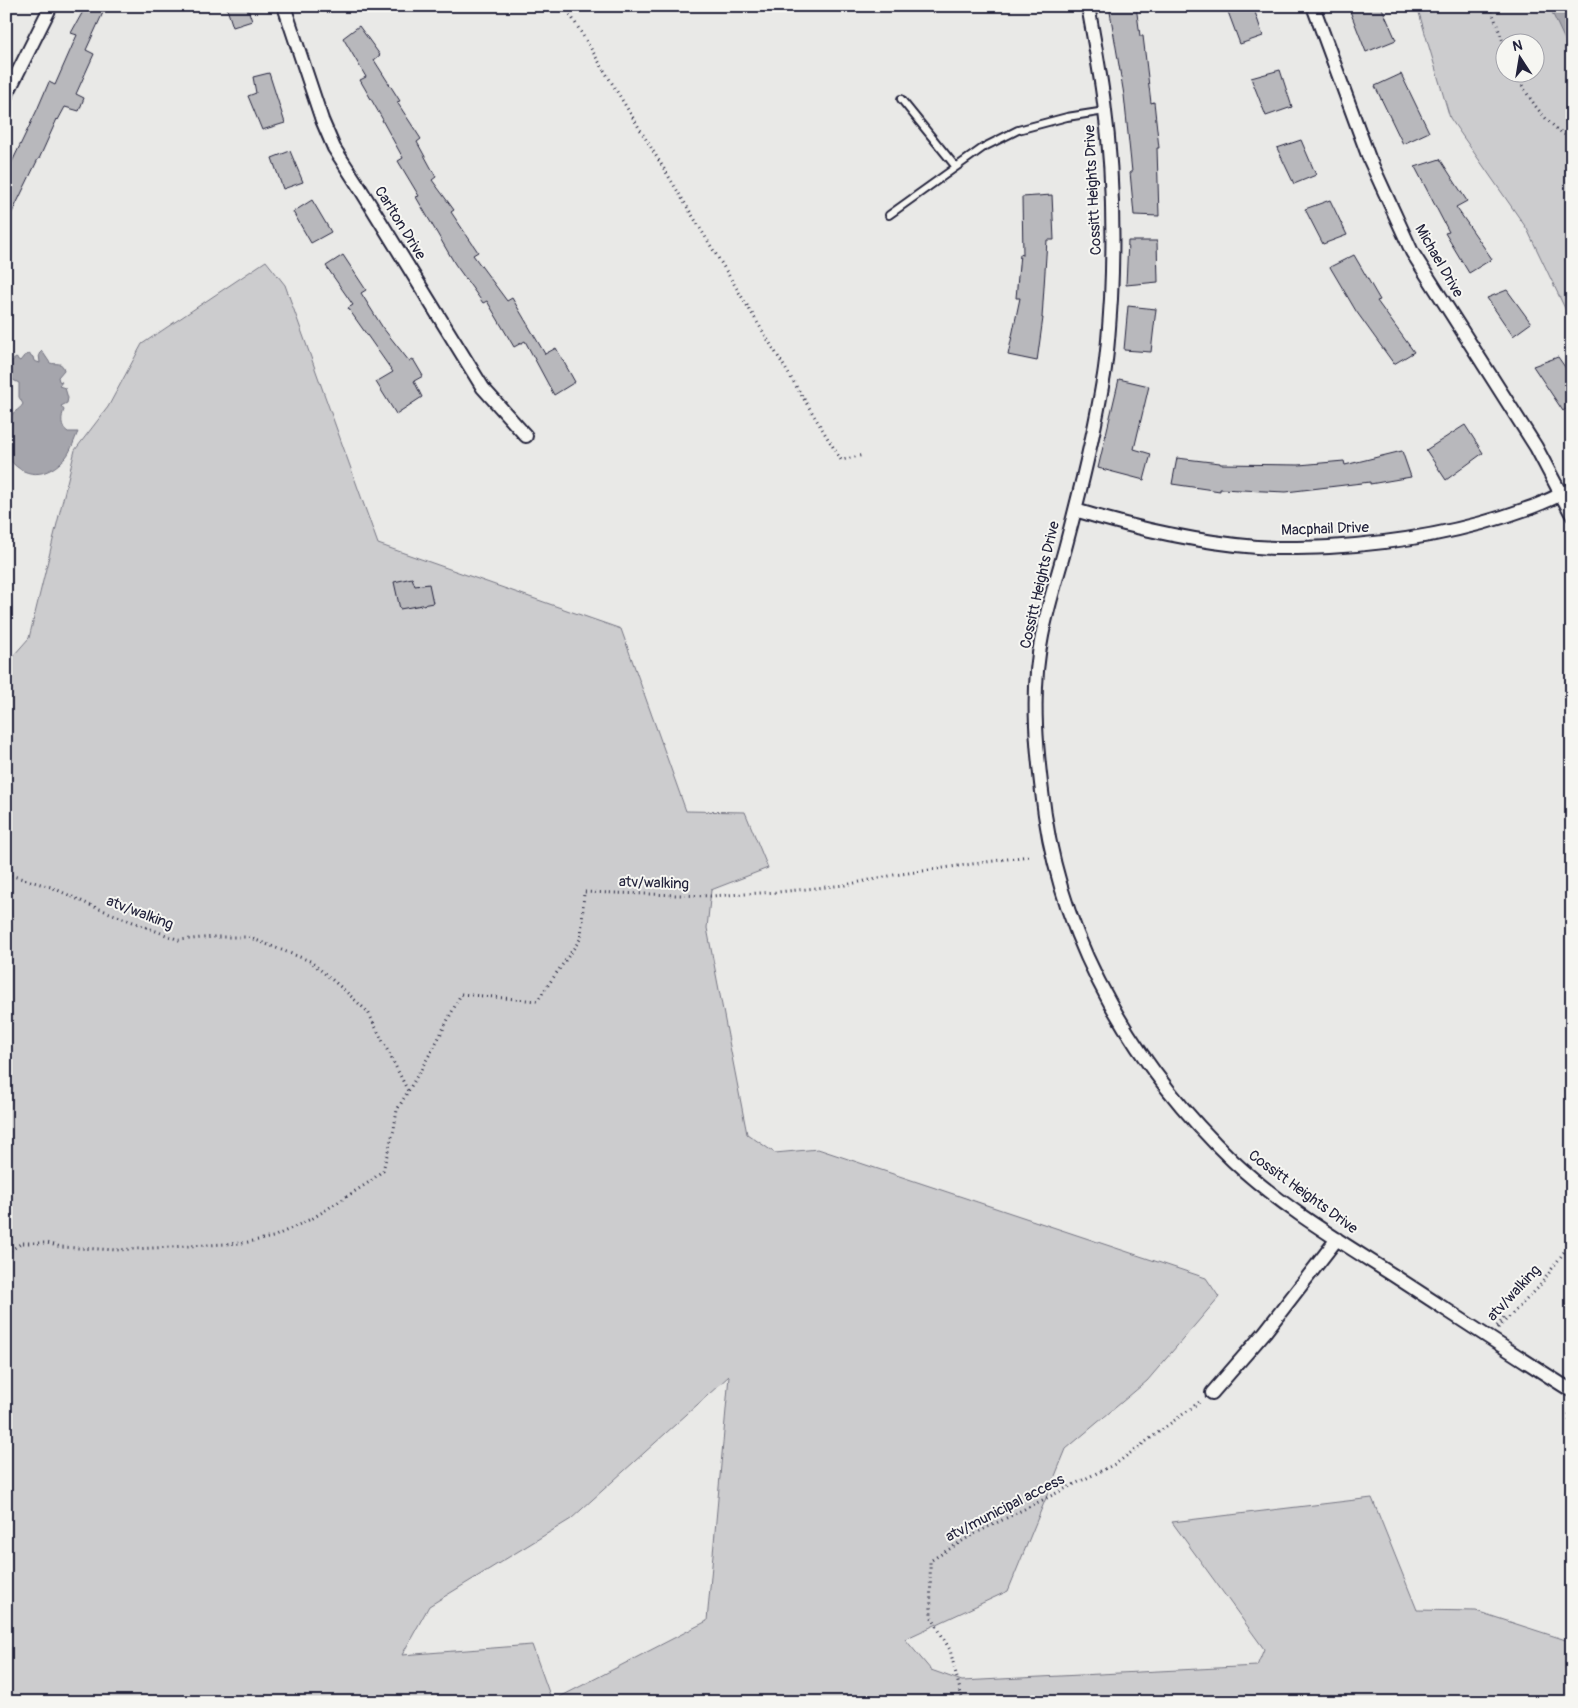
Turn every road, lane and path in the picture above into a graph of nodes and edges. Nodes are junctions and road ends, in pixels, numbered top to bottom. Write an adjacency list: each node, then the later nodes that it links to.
1 (51, 6): 9 (street)
2 (284, 6): 15 (street, Carlton Drive)
3 (565, 6): 16 (path)
4 (1088, 6): 11 (street, Cossitt Heights Drive)
5 (1313, 6): 17 (street, Michael Drive)
6 (1490, 6): 7 (path)
7 (1499, 32)
8 (1520, 82): 12 (path)
9 (6, 96)
10 (901, 99): 13 (lane)
11 (1105, 111): 13 (lane); 18 (street, Cossitt Heights Drive)
12 (1572, 139)
13 (956, 167): 14 (lane)
14 (889, 215)
15 (526, 436)
16 (864, 455)
17 (1566, 492): 18 (street, Macphail Drive); 19 (street, Michael Drive)
18 (1075, 510): 23 (street, Cossitt Heights Drive)
19 (1572, 515)
20 (1030, 856): 22 (path, atv/walking)
21 (6, 874): 22 (path, atv/walking)
22 (408, 1092): 25 (path, atv/walking)
23 (1337, 1239): 27 (street, Cossitt Heights Drive); 29 (street)
24 (1572, 1241): 27 (path, atv/walking)
25 (6, 1253)
26 (1504, 1317): 27 (path, atv/walking)
27 (1488, 1338): 28 (street, Cossitt Heights Drive)
28 (1572, 1391)
29 (1212, 1393): 32 (path, atv/municipal access)
30 (1572, 1411): 31 (path)
31 (1572, 1427)
32 (963, 1702)

